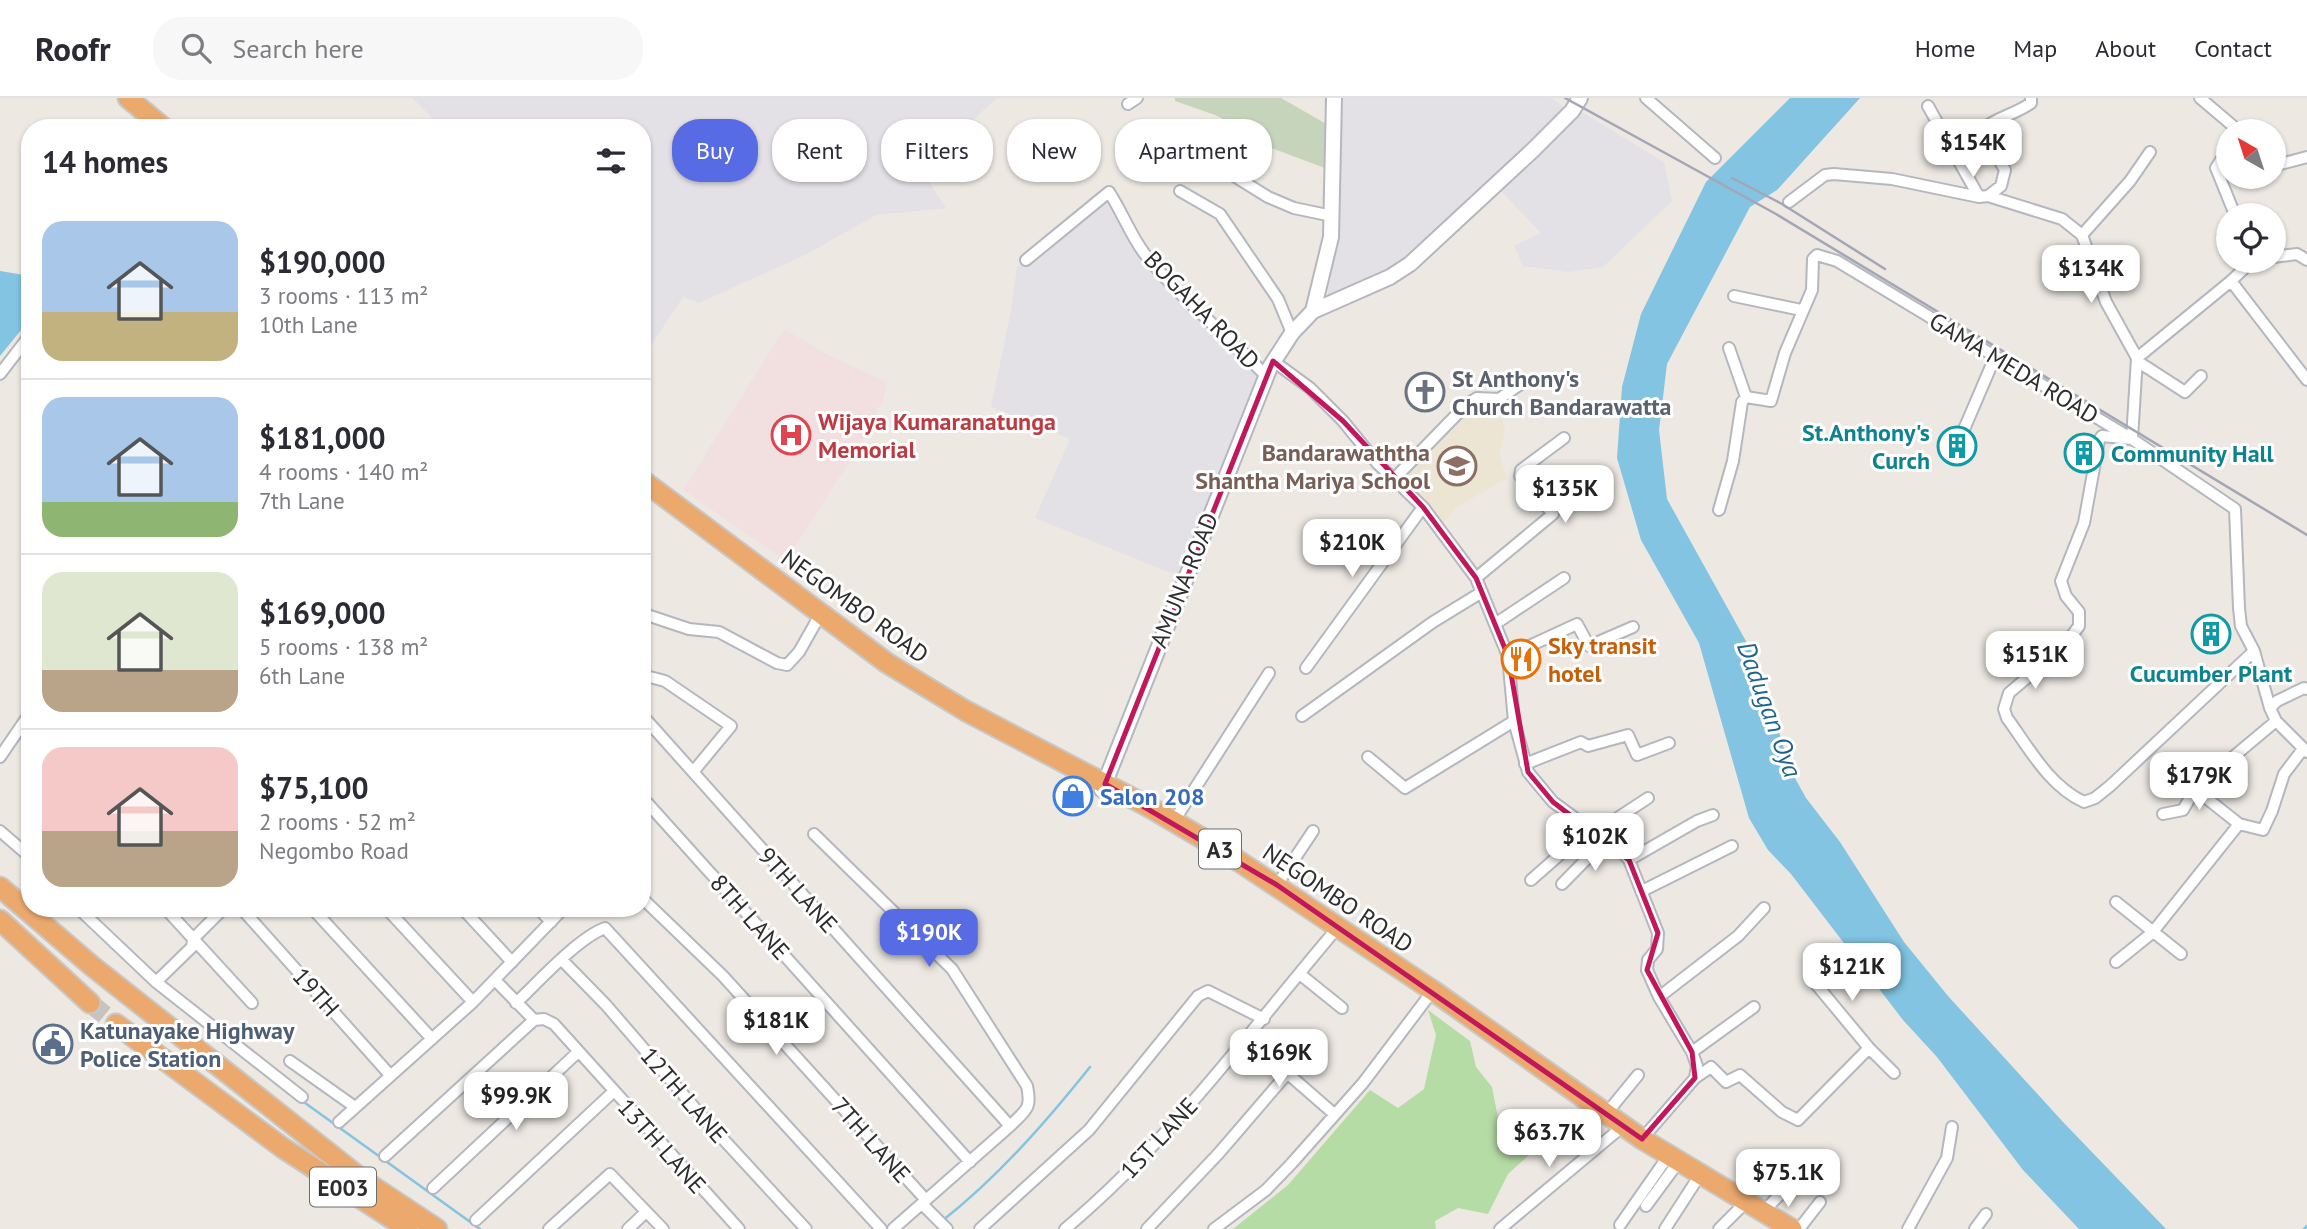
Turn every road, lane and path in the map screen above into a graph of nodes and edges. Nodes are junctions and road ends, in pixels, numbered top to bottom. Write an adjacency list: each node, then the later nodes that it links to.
1 (128, 98): 9 (highway)
2 (144, 98): 10 (highway)
3 (1334, 98): 20 (street)
4 (1580, 98): 29 (street, AMUNA ROAD)
5 (1646, 98): 14 (street)
6 (2200, 98): 11 (street)
7 (2034, 100): 18 (street)
8 (1928, 106): 18 (street)
9 (153, 119)
10 (168, 119)
11 (2226, 119)
12 (2150, 152): 21 (street)
13 (2307, 157): 15 (street)
14 (1715, 158)
15 (2286, 163)
16 (1244, 182): 20 (street)
17 (1180, 191): 30 (street)
18 (1984, 197): 19 (street); 21 (street)
19 (1788, 202)
20 (1332, 216): 29 (street)
21 (2082, 235): 34 (street)
22 (2286, 255): 24 (street)
23 (1026, 260): 37 (street, BOGAHA ROAD)
24 (2307, 260)
25 (2239, 273): 26 (street)
26 (2231, 281): 34 (street); 39 (street)
27 (1734, 296): 28 (street)
28 (1801, 310): 33 (street, GAMA MEDA ROAD); 41 (street, GAMA MEDA ROAD)
29 (1314, 311): 30 (street, AMUNA ROAD)
30 (1292, 333): 35 (street, AMUNA ROAD)
31 (21, 347): 36 (street)
32 (1729, 348): 41 (street)
33 (1995, 357): 42 (street); 44 (street, GAMA MEDA ROAD)
34 (2137, 360): 38 (street); 44 (street)
35 (1273, 361): 37 (street, AMUNA ROAD); 45 (street)
36 (0, 374)
37 (1266, 376): 76 (street, AMUNA ROAD)
38 (2201, 376)
39 (2307, 380)
40 (1522, 383): 45 (street)
41 (1746, 397): 49 (street)
42 (1962, 434)
43 (1564, 438): 50 (street)
44 (2132, 439): 57 (street, GAMA MEDA ROAD); 57 (street)
45 (1394, 479): 48 (street)
46 (651, 487): 76 (highway, NEGOMBO ROAD / A3)
47 (651, 497): 54 (highway, NEGOMBO ROAD / A3)
48 (1423, 507): 50 (street); 59 (street)
49 (1719, 510)
50 (1476, 578): 52 (street)
51 (1564, 578): 55 (street)
52 (1482, 592): 55 (street); 64 (street)
53 (651, 616): 54 (street)
54 (816, 622): 76 (highway, NEGOMBO ROAD / A3)
55 (1495, 624): 58 (street)
56 (1633, 627): 58 (street)
57 (2254, 651): 63 (street, GAMA MEDA ROAD)
58 (1507, 656): 66 (street)
59 (1307, 668)
60 (1269, 673): 81 (street)
61 (651, 677): 75 (street)
62 (2307, 689): 63 (street)
63 (2270, 708): 65 (street, GAMA MEDA ROAD)
64 (1302, 716)
65 (2276, 720): 70 (street, GAMA MEDA ROAD); 73 (street)
66 (1514, 721): 72 (street); 74 (street)
67 (651, 725): 75 (street, 9TH LANE)
68 (21, 726): 71 (street)
69 (1669, 743): 74 (street)
70 (2305, 750): 82 (street)
71 (0, 757)
72 (1368, 757)
73 (2227, 762)
74 (1525, 764): 83 (street)
75 (693, 772): 151 (street, 9TH LANE)
76 (1103, 787): 81 (highway, NEGOMBO ROAD / A3); 113 (highway, NEGOMBO ROAD / A3)
77 (1648, 798): 87 (street)
78 (651, 807): 156 (street, 8TH LANE)
79 (2163, 814): 82 (street)
80 (1713, 815): 90 (street)
81 (1174, 821): 93 (highway, NEGOMBO ROAD / A3)
82 (2239, 824): 112 (street)
83 (1590, 828): 87 (street); 91 (street)
84 (0, 831): 89 (street)
85 (1313, 831): 93 (street)
86 (814, 834): 151 (street)
87 (1605, 840): 90 (street); 92 (street)
88 (1732, 846): 95 (street)
89 (21, 849)
90 (1629, 860): 95 (street)
91 (1531, 880)
92 (1562, 884)
93 (1277, 885): 149 (highway, NEGOMBO ROAD / A3)
94 (0, 887): 97 (highway, E003)
95 (1642, 891): 123 (street)
96 (2116, 902): 112 (street)
97 (21, 905)
98 (651, 907): 161 (street, 7TH LANE)
99 (1764, 908): 123 (street)
100 (35, 917): 171 (highway, E003)
101 (87, 917): 122 (street)
102 (173, 917): 114 (street)
103 (215, 917): 114 (street)
104 (249, 917): 141 (street, 19TH)
105 (320, 917): 134 (street)
106 (394, 917): 125 (street)
107 (470, 917): 117 (street)
108 (546, 917): 111 (street)
109 (556, 917): 111 (street)
110 (0, 920): 126 (highway)
111 (551, 922): 117 (street)
112 (2153, 931): 115 (street); 118 (street)
113 (1333, 933): 119 (street, 1ST LANE); 124 (highway, NEGOMBO ROAD / A3)
114 (194, 939): 122 (street); 127 (street)
115 (2181, 954)
116 (562, 960): 128 (street); 176 (street, 12TH LANE); 177 (street)
117 (512, 962): 121 (street)
118 (2116, 962)
119 (1301, 975): 130 (street); 131 (street, 1ST LANE)
120 (1811, 978): 136 (street)
121 (495, 980): 125 (street); 128 (street, 13TH LANE)
122 (156, 982): 146 (street)
123 (1658, 996): 138 (street)
124 (1428, 997): 148 (street); 153 (highway, NEGOMBO ROAD / A3)
125 (473, 1002): 134 (street)
126 (90, 1003)
127 (252, 1003)
128 (516, 1003): 132 (street, 13TH LANE)
129 (1754, 1007): 138 (street)
130 (1342, 1008)
131 (1264, 1019): 135 (street, 1ST LANE); 180 (street)
132 (534, 1020): 137 (street, 13TH LANE); 155 (street)
133 (116, 1024): 170 (highway, E003)
134 (432, 1039): 141 (street)
135 (1248, 1039): 142 (street); 181 (street, 1ST LANE)
136 (1869, 1048): 140 (street); 144 (street)
137 (578, 1052): 145 (street, 13TH LANE); 160 (street)
138 (1692, 1052): 144 (street)
139 (290, 1061): 147 (street)
140 (1894, 1073)
141 (390, 1075): 147 (street)
142 (1286, 1075): 148 (street); 182 (street)
143 (1638, 1075): 149 (street)
144 (1695, 1078): 154 (street)
145 (613, 1092): 168 (street); 175 (street, 13TH LANE)
146 (302, 1097)
147 (355, 1107): 150 (street)
148 (1334, 1113): 183 (street)
149 (1606, 1114): 154 (highway, NEGOMBO ROAD / A3)
150 (339, 1122)
151 (1010, 1126): 156 (street)
152 (1952, 1127): 190 (street)
153 (1616, 1132): 157 (highway, NEGOMBO ROAD / A3); 184 (street)
154 (1642, 1139): 166 (highway, NEGOMBO ROAD / A3)
155 (385, 1156)
156 (970, 1162): 161 (street)
157 (1669, 1165): 158 (highway, NEGOMBO ROAD / A3); 163 (street); 169 (street)
158 (1696, 1181): 164 (highway, NEGOMBO ROAD / A3); 185 (street)
159 (1791, 1183): 166 (street)
160 (433, 1188)
161 (924, 1202): 178 (street); 179 (street, 7TH LANE)
162 (1820, 1202): 189 (street)
163 (1646, 1206)
164 (1740, 1208): 186 (street); 187 (highway, NEGOMBO ROAD / A3)
165 (646, 1212): 172 (street); 173 (street); 174 (street)
166 (1762, 1212): 188 (highway, NEGOMBO ROAD / A3)
167 (1986, 1214): 191 (street)
168 (476, 1220)
169 (1620, 1225)
170 (408, 1229)
171 (437, 1229)
172 (549, 1229)
173 (628, 1229)
174 (663, 1229)
175 (739, 1229)
176 (806, 1229)
177 (881, 1229)
178 (893, 1229)
179 (947, 1229)
180 (980, 1229)
181 (1065, 1229)
182 (1147, 1229)
183 (1214, 1229)
184 (1500, 1229)
185 (1665, 1229)
186 (1719, 1229)
187 (1774, 1229)
188 (1792, 1229)
189 (1799, 1229)
190 (1908, 1229)
191 (1975, 1229)

